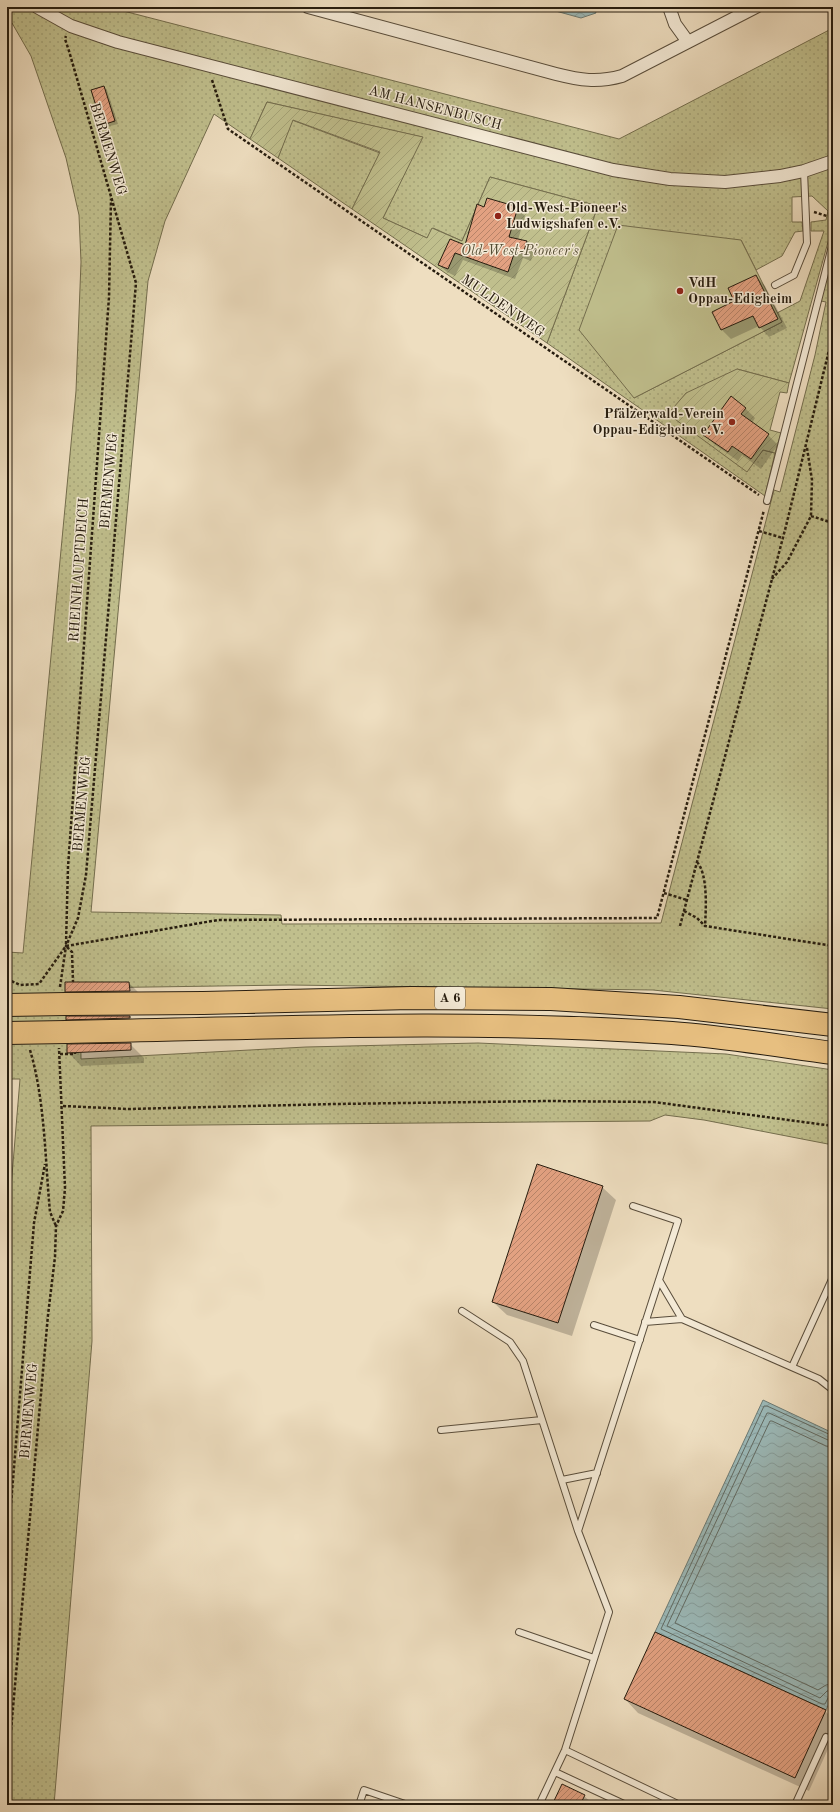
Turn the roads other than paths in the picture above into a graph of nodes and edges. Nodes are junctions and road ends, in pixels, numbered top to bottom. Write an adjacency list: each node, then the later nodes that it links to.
1 (37, 7): 7 (street, AM HANSENBUSCH)
2 (308, 7): 5 (street)
3 (669, 7): 5 (street)
4 (756, 7): 5 (street)
5 (688, 42)
6 (833, 161): 7 (street, AM HANSENBUSCH)
7 (804, 172): 9 (lane)
8 (833, 242): 10 (lane)
9 (775, 285)
10 (767, 501)
11 (7, 1005): 12 (highway, A 6, bridge)
12 (833, 1024)
13 (7, 1033): 14 (highway, A 6, bridge)
14 (833, 1053)
15 (632, 1206): 17 (lane)
16 (833, 1277): 23 (lane)
17 (659, 1280): 19 (lane); 20 (lane)
18 (462, 1311): 25 (lane)
19 (682, 1319): 20 (lane); 23 (lane)
20 (645, 1322): 22 (lane)
21 (594, 1325): 22 (lane)
22 (640, 1340): 27 (lane)
23 (792, 1367): 24 (lane)
24 (833, 1390)
25 (542, 1420): 26 (lane); 28 (lane)
26 (441, 1430)
27 (597, 1473): 28 (lane); 29 (lane)
28 (562, 1480): 29 (lane)
29 (578, 1531): 31 (lane)
30 (519, 1632): 31 (lane)
31 (594, 1658): 33 (lane)
32 (826, 1737): 40 (lane)
33 (565, 1750): 34 (lane); 39 (lane)
34 (554, 1772): 37 (lane); 38 (lane)
35 (359, 1805): 36 (lane)
36 (408, 1805)
37 (539, 1805)
38 (626, 1805)
39 (680, 1805)
40 (795, 1805)

